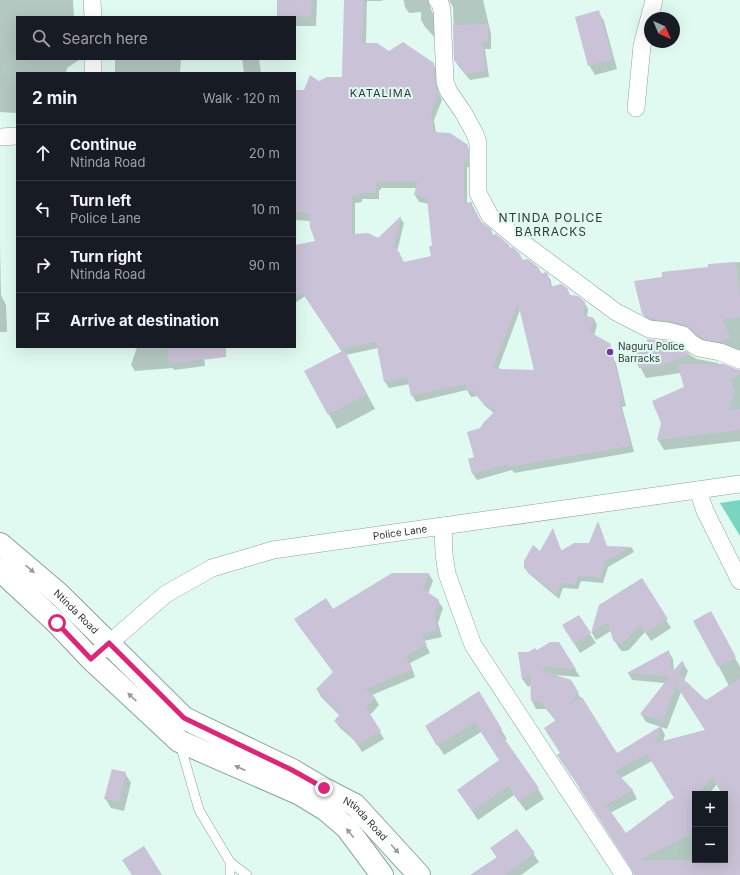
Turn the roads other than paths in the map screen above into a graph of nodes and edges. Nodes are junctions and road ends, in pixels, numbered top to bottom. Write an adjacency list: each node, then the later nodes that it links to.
1 (92, 0): 4 (street)
2 (437, 0): 10 (street)
3 (654, 0): 7 (street)
4 (93, 16)
5 (93, 60): 6 (street)
6 (93, 72)
7 (636, 108)
8 (16, 136): 9 (street)
9 (0, 137)
10 (740, 360)
11 (740, 484): 12 (street, Police Lane)
12 (698, 490): 13 (street, Police Lane); 15 (street)
13 (443, 526): 18 (street, Police Lane); 26 (street)
14 (0, 544): 18 (main road, Ntinda Road, one-way to 18)
15 (736, 564): 17 (street)
16 (0, 570): 19 (main road, Ntinda Road)
17 (740, 581)
18 (109, 643): 19 (street, Police Lane); 25 (main road, Ntinda Road, one-way to 25)
19 (91, 659): 20 (main road, Ntinda Road, one-way to 19)
20 (179, 741): 21 (lane); 24 (main road, Ntinda Road, one-way to 20)
21 (230, 862): 22 (lane); 23 (lane)
22 (230, 875)
23 (247, 875)
24 (382, 875)
25 (419, 875)
26 (624, 875)

